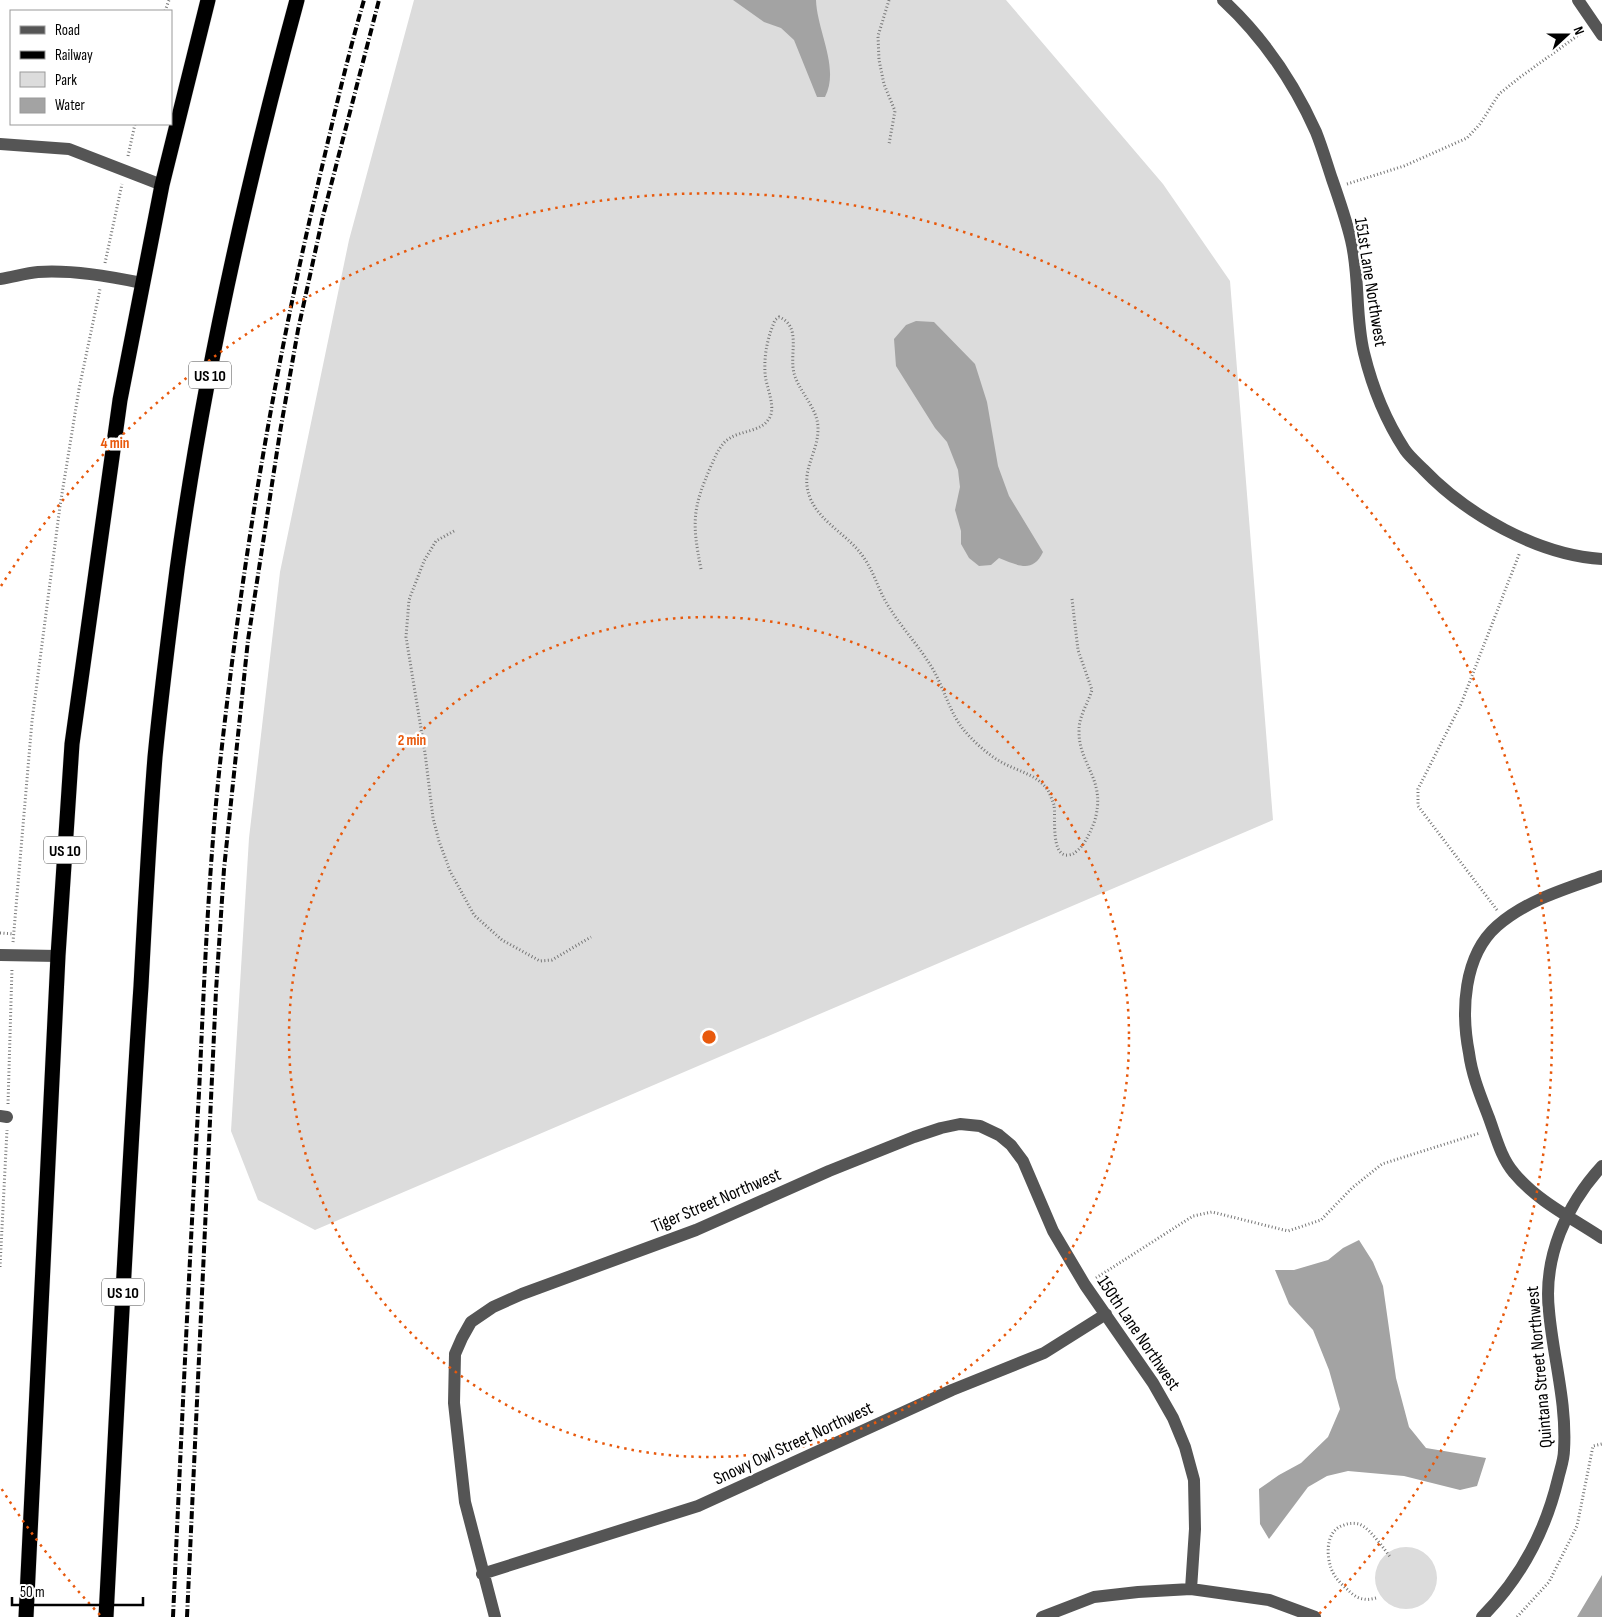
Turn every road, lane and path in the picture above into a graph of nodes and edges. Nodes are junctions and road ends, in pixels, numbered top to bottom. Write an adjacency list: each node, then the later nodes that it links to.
1 (208, 0): 12 (highway, US 10)
2 (297, 0): 43 (highway, US 10)
3 (888, 0): 10 (path)
4 (1223, 0): 13 (street, 151st Lane Northwest)
5 (1578, 0): 6 (street)
6 (1594, 24): 7 (street); 13 (path)
7 (1602, 35)
8 (135, 125): 11 (path)
9 (0, 144): 11 (street)
10 (889, 144)
11 (124, 172): 12 (street); 14 (path)
12 (162, 185): 16 (highway, US 10)
13 (1335, 188): 18 (street, 151st Lane Northwest)
14 (102, 275): 15 (street); 16 (street); 25 (path)
15 (0, 279)
16 (142, 282): 29 (highway, US 10)
17 (454, 531): 26 (path)
18 (1523, 538): 19 (street, 151st Lane Northwest); 23 (path)
19 (1602, 558)
20 (701, 570): 21 (path)
21 (1072, 599)
22 (1602, 876): 23 (street)
23 (1501, 924): 31 (street)
24 (0, 933): 25 (path)
25 (14, 934): 27 (path)
26 (592, 937)
27 (13, 940)
28 (0, 955): 29 (street)
29 (58, 956): 42 (highway, US 10)
30 (980, 1126): 35 (street, 150th Lane Northwest); 39 (street, Tiger Street Northwest)
31 (1493, 1129): 33 (street); 35 (path)
32 (1602, 1166): 33 (street)
33 (1567, 1215): 34 (street); 47 (street, Quintana Street Northwest)
34 (1602, 1238)
35 (1086, 1285): 36 (street, 150th Lane Northwest)
36 (1106, 1314): 39 (street, Snowy Owl Street Northwest); 40 (street, 150th Lane Northwest)
37 (1602, 1444): 48 (path)
38 (1391, 1558): 41 (path)
39 (482, 1574): 44 (street)
40 (1191, 1589): 45 (street); 46 (street)
41 (1376, 1598)
42 (26, 1617)
43 (106, 1617)
44 (495, 1617)
45 (1042, 1617)
46 (1315, 1617)
47 (1482, 1617)
48 (1517, 1617)

